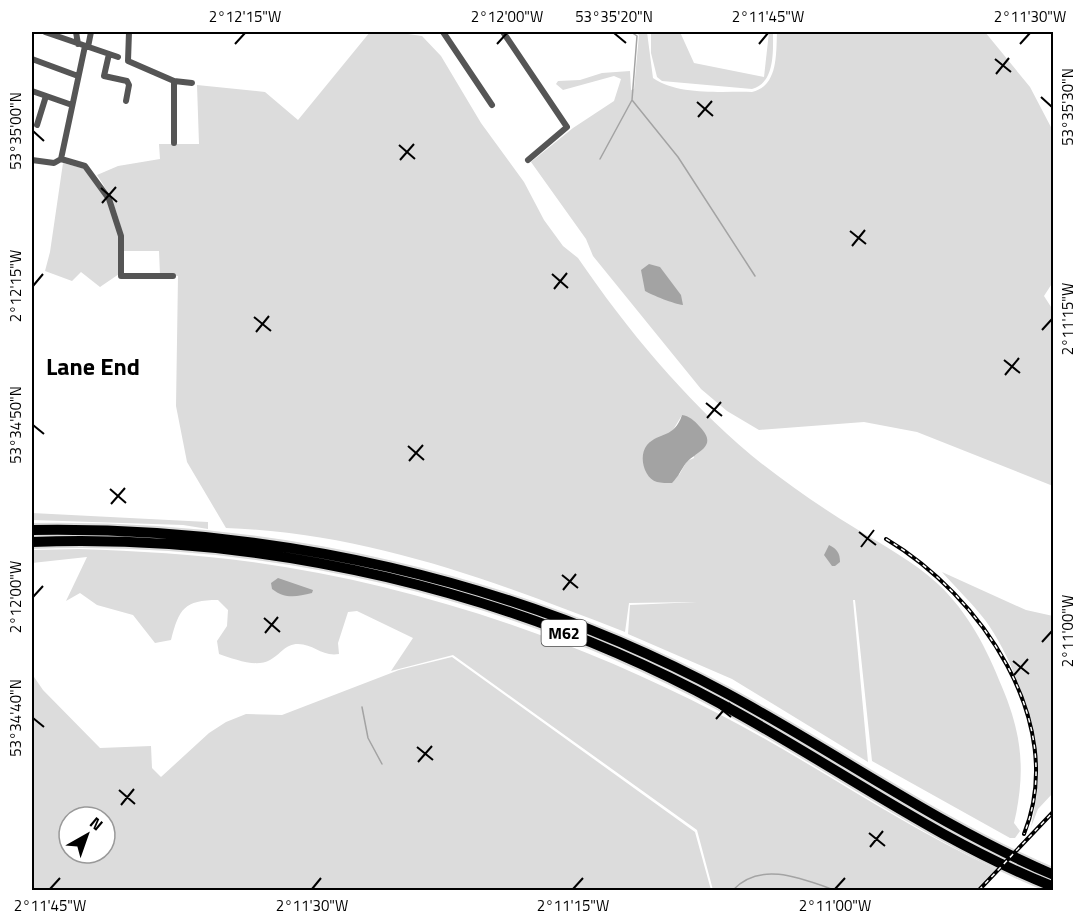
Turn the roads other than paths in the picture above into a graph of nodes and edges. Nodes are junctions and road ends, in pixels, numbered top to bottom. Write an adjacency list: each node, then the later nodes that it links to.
1 (45, 32): 7 (street)
2 (76, 32): 7 (street)
3 (91, 32): 8 (street)
4 (129, 32): 13 (street)
5 (443, 32): 19 (street)
6 (503, 32): 24 (street)
7 (78, 44): 8 (street)
8 (87, 46): 9 (street); 12 (street)
9 (109, 54): 10 (street); 17 (street)
10 (118, 57)
11 (32, 59): 12 (street)
12 (78, 76): 18 (street)
13 (174, 81): 14 (street); 21 (street)
14 (192, 83)
15 (32, 91): 16 (street)
16 (46, 96): 18 (street); 20 (street)
17 (126, 100)
18 (72, 105): 22 (street)
19 (492, 105)
20 (37, 125)
21 (174, 143)
22 (62, 159): 23 (street); 25 (street)
23 (32, 160)
24 (528, 160)
25 (173, 276)
26 (32, 530): 28 (highway, M62)
27 (32, 542): 29 (highway, M62)
28 (1053, 875)
29 (1053, 887)

